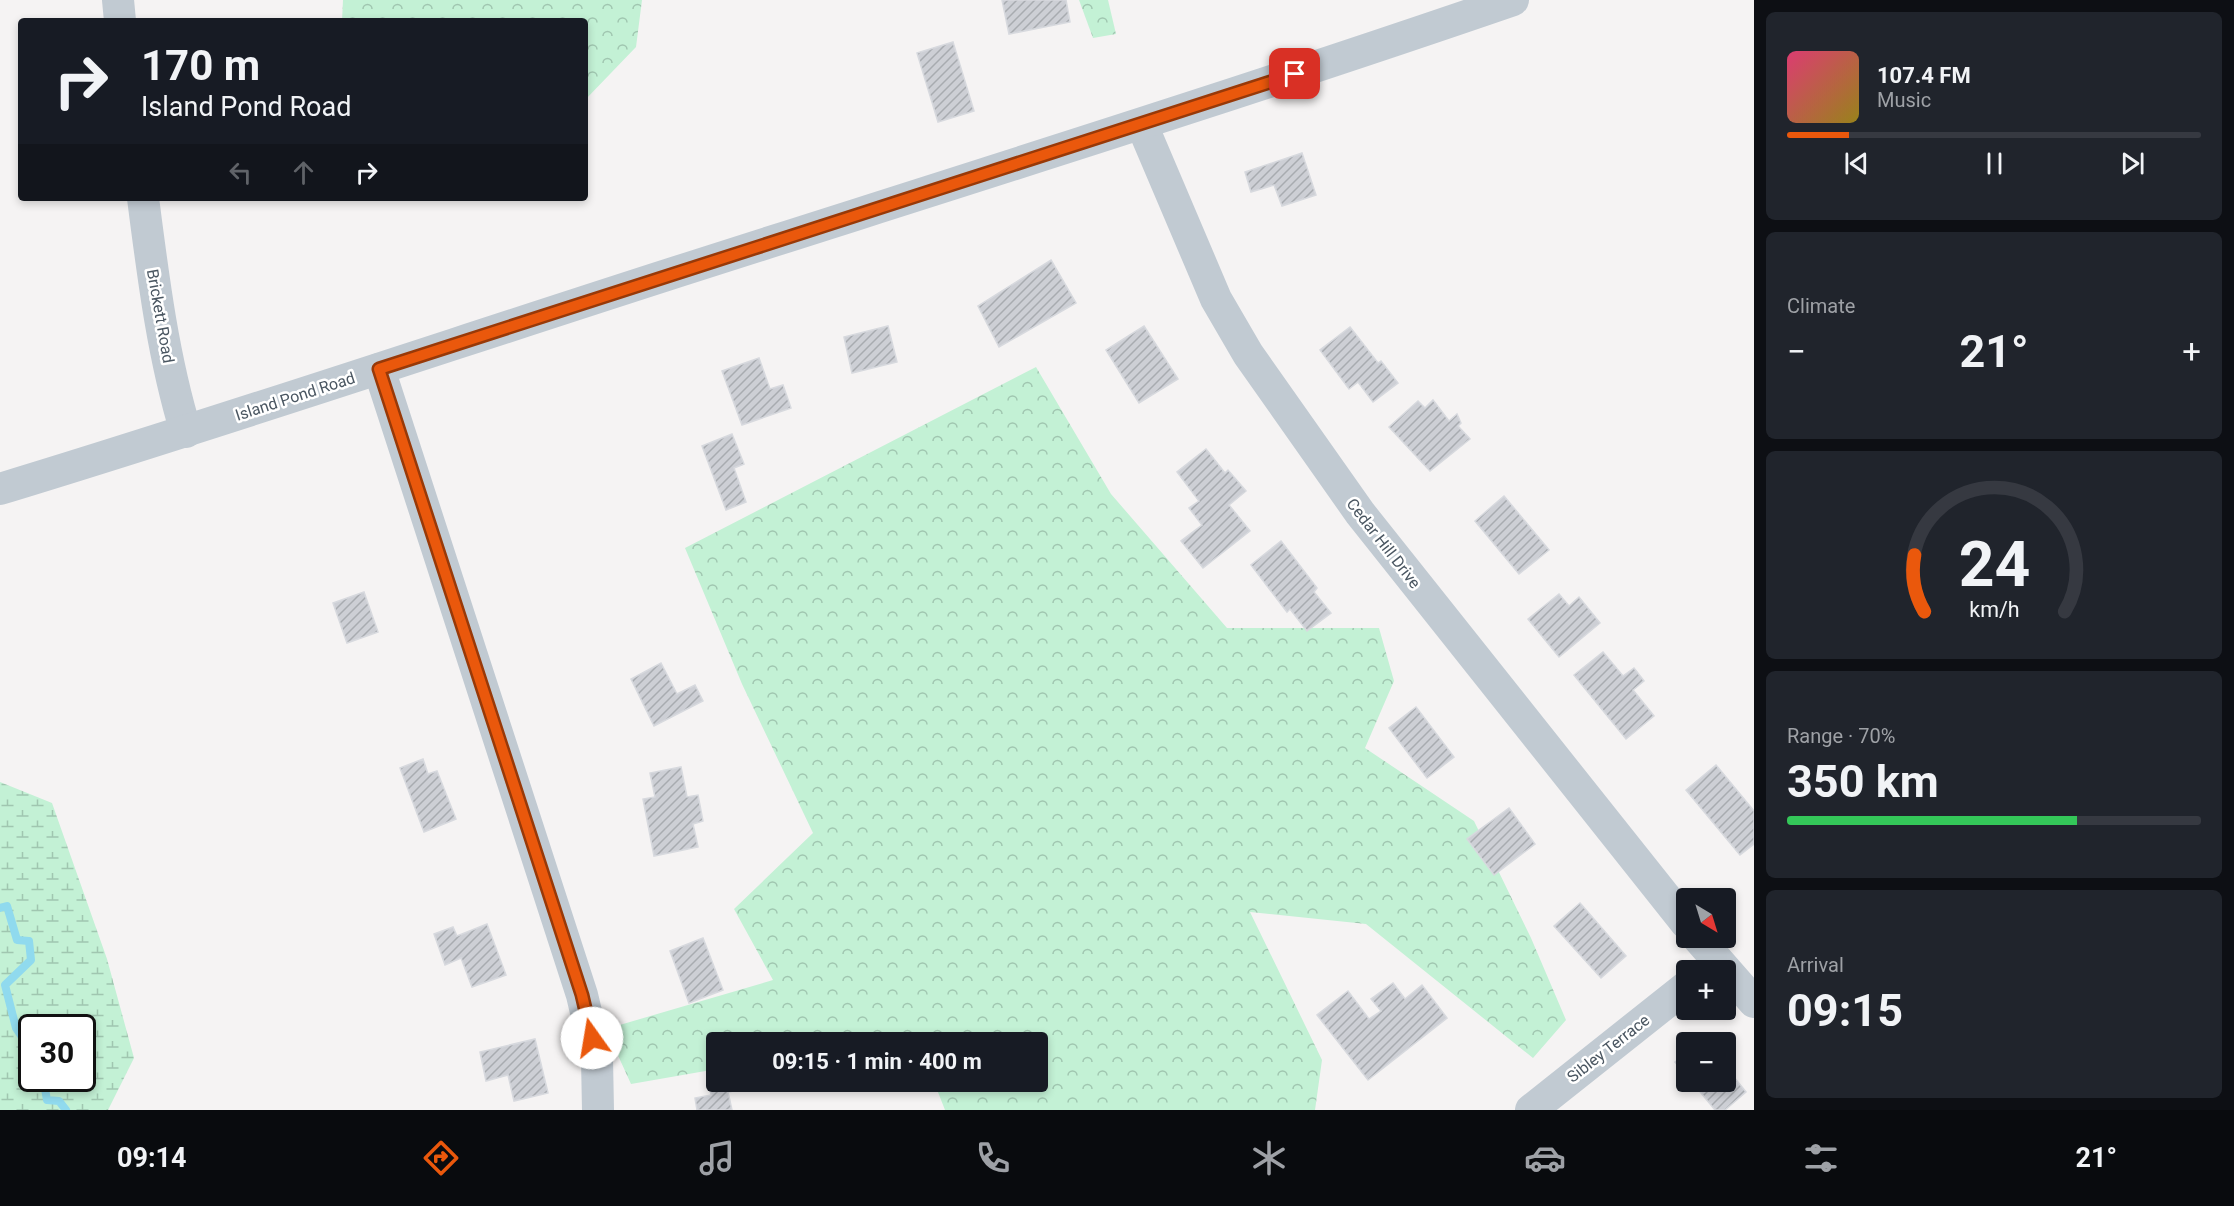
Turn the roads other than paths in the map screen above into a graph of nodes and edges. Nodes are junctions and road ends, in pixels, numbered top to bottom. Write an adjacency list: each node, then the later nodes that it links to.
1 (118, 0): 3 (street)
2 (1513, 0): 4 (street, Island Pond Road)
3 (120, 18)
4 (1142, 125): 6 (street, Island Pond Road); 9 (street, Cedar Hill Drive)
5 (142, 201): 7 (street, Brickett Road)
6 (379, 369): 7 (street, Island Pond Road); 13 (street)
7 (186, 432): 8 (street, Island Pond Road)
8 (0, 489)
9 (1676, 910)
10 (1736, 986): 12 (street)
11 (1676, 995): 14 (street, Sibley Terrace)
12 (1754, 1002)
13 (598, 1110)
14 (1531, 1110)

